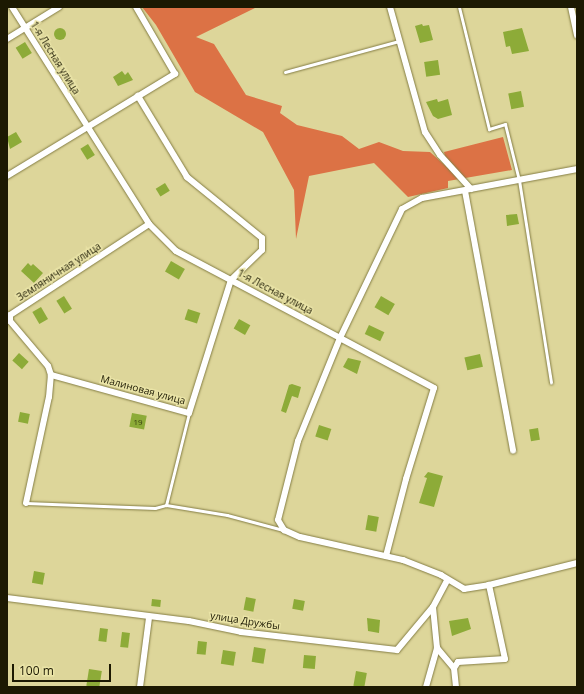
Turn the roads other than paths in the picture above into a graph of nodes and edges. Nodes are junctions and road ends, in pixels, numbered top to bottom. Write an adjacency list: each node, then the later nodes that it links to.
1 (12, 7): 7 (street, 1-я Лесная улица)
2 (59, 7): 7 (street)
3 (136, 7): 12 (street)
4 (390, 7): 10 (street)
5 (459, 7): 16 (lane)
6 (571, 7): 8 (street)
7 (25, 28): 9 (street); 13 (street, 1-я Лесная улица)
8 (577, 35)
9 (7, 39)
10 (399, 41): 11 (lane); 17 (street)
11 (286, 72)
12 (138, 96): 13 (street); 19 (street)
13 (86, 128): 15 (street); 18 (street, 1-я Лесная улица)
14 (577, 169): 16 (street)
15 (7, 176)
16 (519, 180): 17 (street); 22 (lane)
17 (468, 190): 20 (street); 24 (street)
18 (149, 224): 19 (street, 1-я Лесная улица); 21 (street, Земляничная улица)
19 (231, 280): 20 (street, 1-я Лесная улица); 23 (street, Малиновая улица)
20 (340, 338): 27 (street); 28 (street, 1-я Лесная улица)
21 (51, 375): 23 (street, Малиновая улица); 25 (street)
22 (551, 382)
23 (189, 413): 26 (lane)
24 (513, 451)
25 (26, 503): 26 (lane)
26 (166, 505): 27 (lane)
27 (284, 530): 28 (street)
28 (386, 556): 30 (street)
29 (577, 563): 31 (street)
30 (447, 581): 31 (street); 33 (street, улица Дружбы)
31 (489, 585): 36 (street)
32 (7, 598): 34 (street, улица Дружбы)
33 (433, 607): 34 (street, улица Дружбы); 35 (street)
34 (149, 618): 37 (street)
35 (437, 648): 36 (street); 38 (street)
36 (454, 668): 39 (street)
37 (140, 687)
38 (426, 687)
39 (456, 687)

